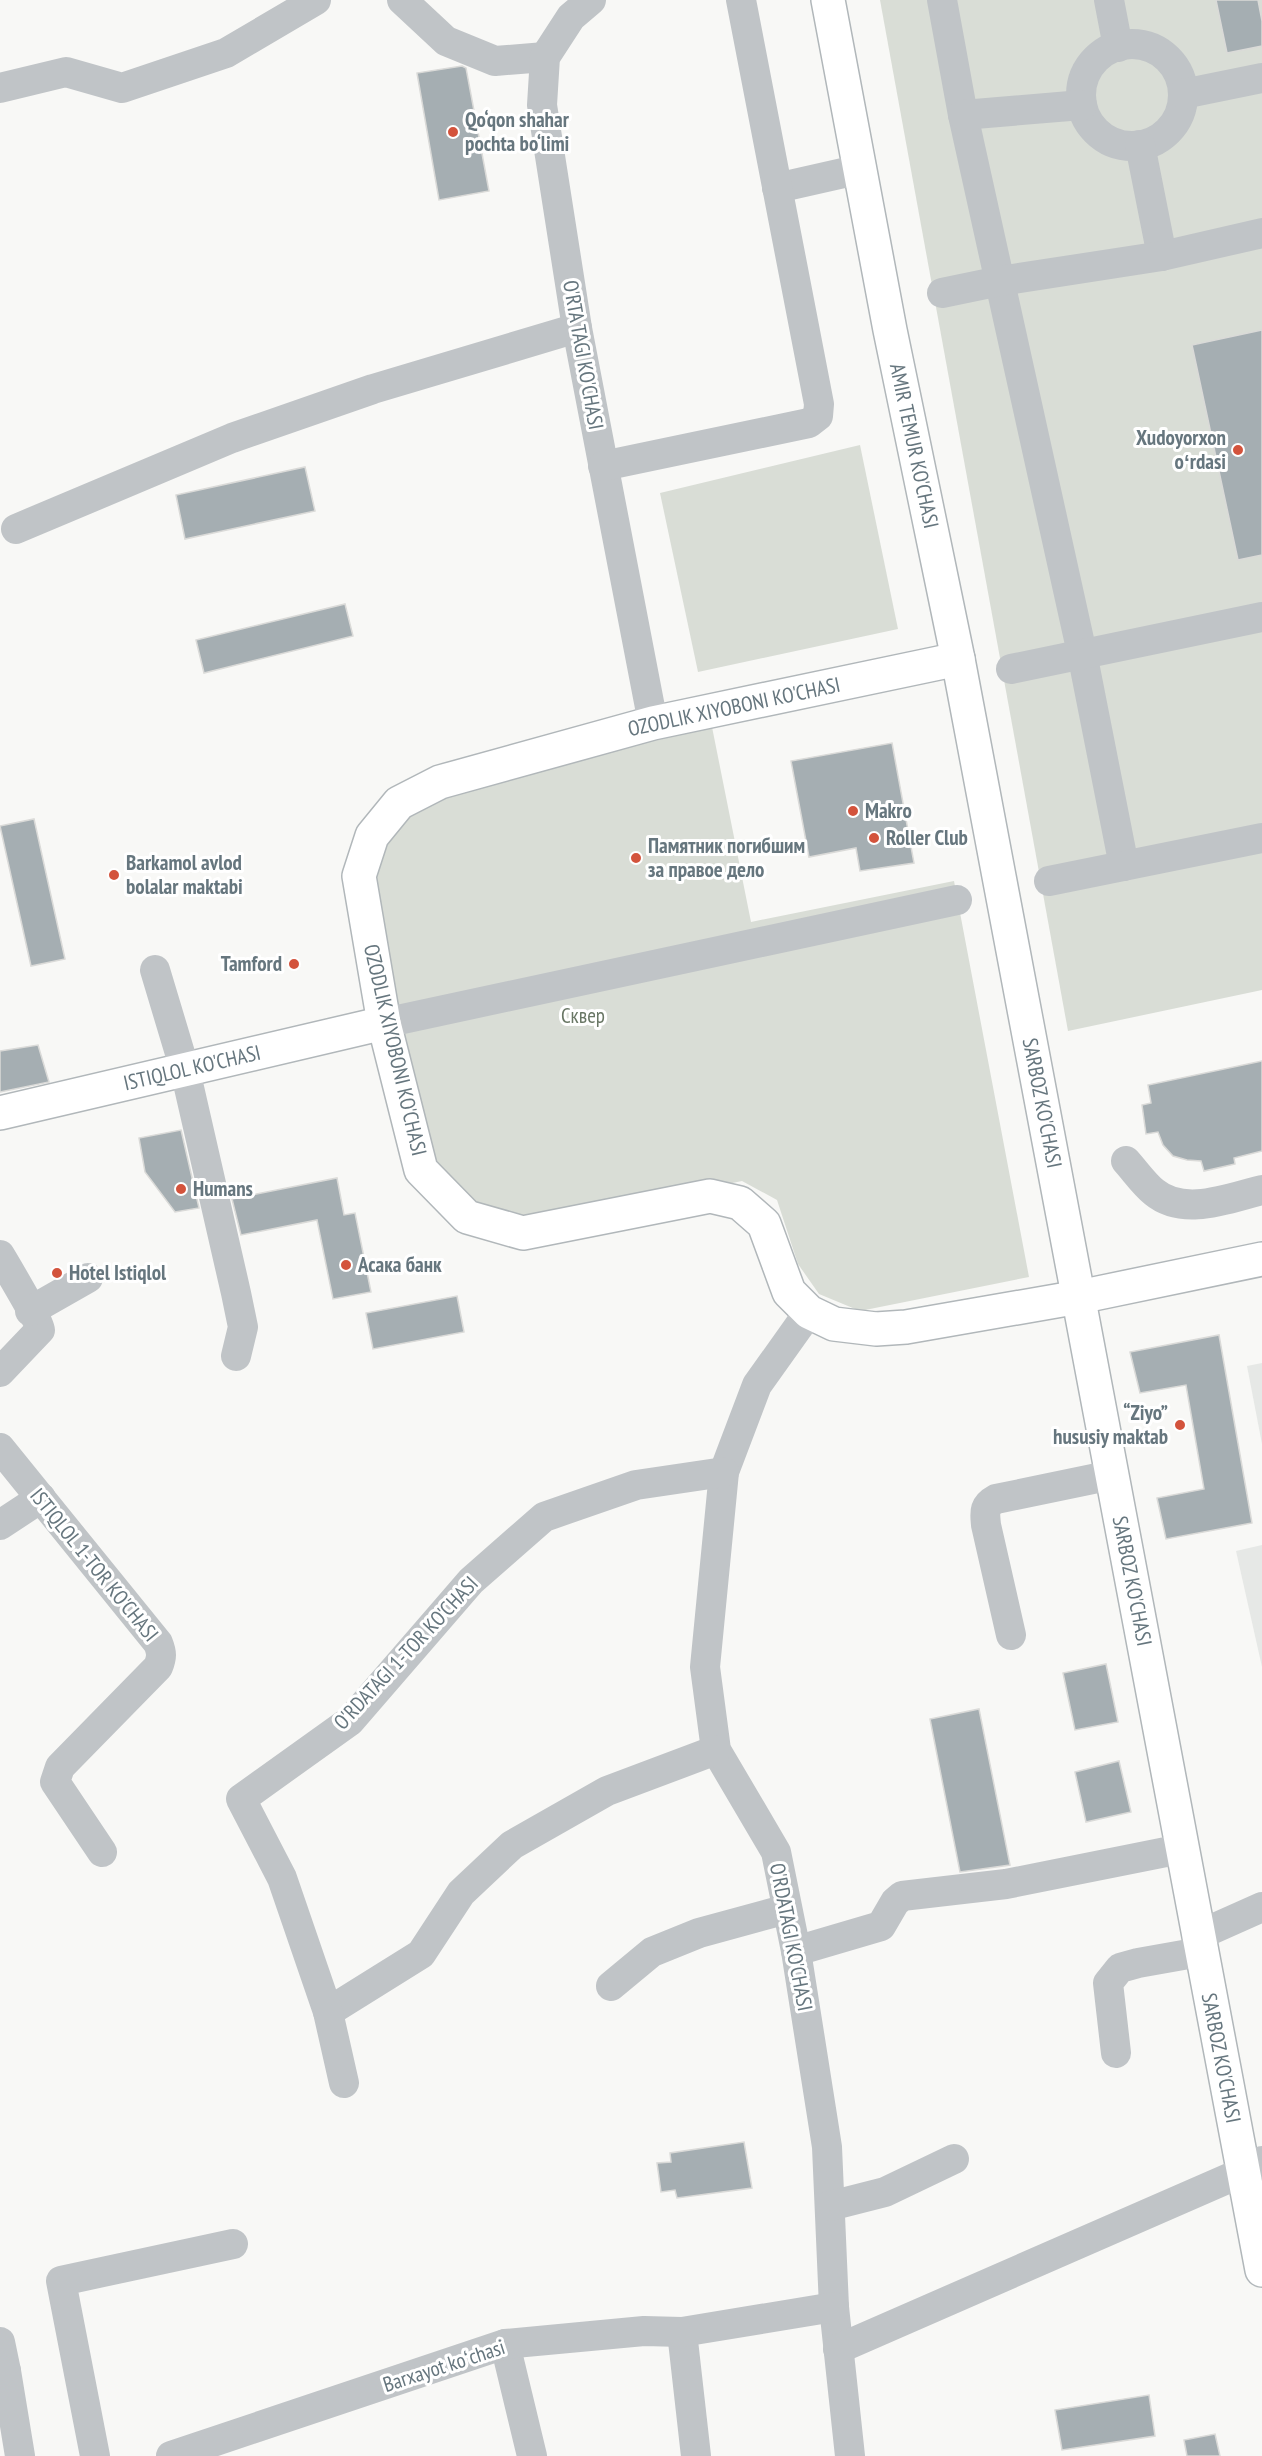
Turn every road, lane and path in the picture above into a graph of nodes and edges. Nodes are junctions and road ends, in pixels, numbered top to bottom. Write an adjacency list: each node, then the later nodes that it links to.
1 (316, 0): 11 (street)
2 (402, 0): 9 (street)
3 (591, 0): 9 (street, O'RTA TAGI KO'CHASI)
4 (741, 0): 17 (street)
5 (828, 0): 16 (main road, AMIR TEMUR KO'CHASI)
6 (942, 0): 14 (street)
7 (1109, 0): 8 (street)
8 (1118, 47): 12 (street); 13 (street)
9 (545, 57): 22 (street, O'RTA TAGI KO'CHASI)
10 (1262, 78): 12 (street)
11 (0, 88)
12 (1183, 94): 15 (street)
13 (1082, 105): 14 (street); 15 (street)
14 (963, 115): 20 (street)
15 (1140, 145): 19 (street)
16 (861, 169): 17 (street); 27 (main road, AMIR TEMUR KO'CHASI)
17 (777, 188): 23 (street)
18 (1262, 233): 19 (street)
19 (1162, 256): 20 (street)
20 (1000, 281): 21 (street); 26 (street)
21 (942, 293)
22 (577, 328): 23 (street, O'RTA TAGI KO'CHASI); 24 (street)
23 (603, 466): 29 (street, O'RTA TAGI KO'CHASI)
24 (16, 529)
25 (1262, 617): 26 (street)
26 (1082, 653): 28 (street); 31 (street)
27 (958, 659): 29 (main road, OZODLIK XIYOBONI KO'CHASI); 33 (main road, AMIR TEMUR KO'CHASI)
28 (1011, 669)
29 (653, 723): 36 (main road, OZODLIK XIYOBONI KO'CHASI)
30 (1262, 838): 31 (street)
31 (1124, 866): 32 (street)
32 (1048, 881)
33 (1002, 891): 44 (main road, SARBOZ KO'CHASI)
34 (957, 900): 36 (street)
35 (156, 970): 37 (street)
36 (384, 1023): 37 (main road, ISTIQLOL KO'CHASI); 46 (main road, OZODLIK XIYOBONI KO'CHASI)
37 (185, 1070): 38 (main road, ISTIQLOL KO'CHASI); 47 (street)
38 (0, 1113)
39 (1126, 1161): 40 (street)
40 (1262, 1190)
41 (0, 1255): 45 (street)
42 (1262, 1259): 44 (main road, OZODLIK XIYOBONI KO'CHASI)
43 (88, 1278): 45 (street)
44 (1079, 1297): 46 (main road, OZODLIK XIYOBONI KO'CHASI); 51 (main road, SARBOZ KO'CHASI)
45 (30, 1311): 48 (street)
46 (809, 1312): 50 (street, O'RDATAGI KO'CHASI)
47 (236, 1356)
48 (0, 1372)
49 (0, 1448): 52 (street, ISTIQLOL 1-TOR KO'CHASI)
50 (724, 1472): 55 (street, O'RDATAGI KO'CHASI); 63 (street, O'RDATAGI 1-TOR KO'CHASI)
51 (1112, 1475): 54 (street); 56 (main road, SARBOZ KO'CHASI)
52 (40, 1498): 53 (street); 57 (street, ISTIQLOL 1-TOR KO'CHASI)
53 (0, 1525)
54 (1011, 1635)
55 (716, 1750): 59 (street, O'RDATAGI KO'CHASI); 63 (street)
56 (1181, 1849): 60 (main road, SARBOZ KO'CHASI); 61 (street)
57 (102, 1852)
58 (1262, 1907): 60 (street)
59 (787, 1909): 61 (street, O'RDATAGI KO'CHASI); 62 (street)
60 (1199, 1944): 64 (street); 67 (main road, SARBOZ KO'CHASI)
61 (796, 1951): 68 (street, O'RDATAGI KO'CHASI)
62 (611, 1986)
63 (328, 2012): 65 (street, O'RDATAGI 1-TOR KO'CHASI)
64 (1116, 2053)
65 (344, 2083)
66 (954, 2159): 68 (street)
67 (1253, 2167): 70 (main road, SARBOZ KO'CHASI); 75 (street)
68 (830, 2206): 71 (street, O'RDATAGI KO'CHASI)
69 (233, 2244): 78 (street)
70 (1262, 2270)
71 (834, 2307): 72 (street, Barxayot koʻchasi); 75 (street, O'RDATAGI KO'CHASI)
72 (682, 2332): 74 (street, Barxayot koʻchasi); 81 (street)
73 (0, 2342): 76 (street)
74 (505, 2344): 79 (street, Barxayot koʻchasi); 80 (street)
75 (838, 2349): 82 (street, O'RDATAGI KO'CHASI)
76 (3, 2372): 77 (street)
77 (20, 2456)
78 (95, 2456)
79 (171, 2456)
80 (532, 2456)
81 (696, 2456)
82 (850, 2456)

